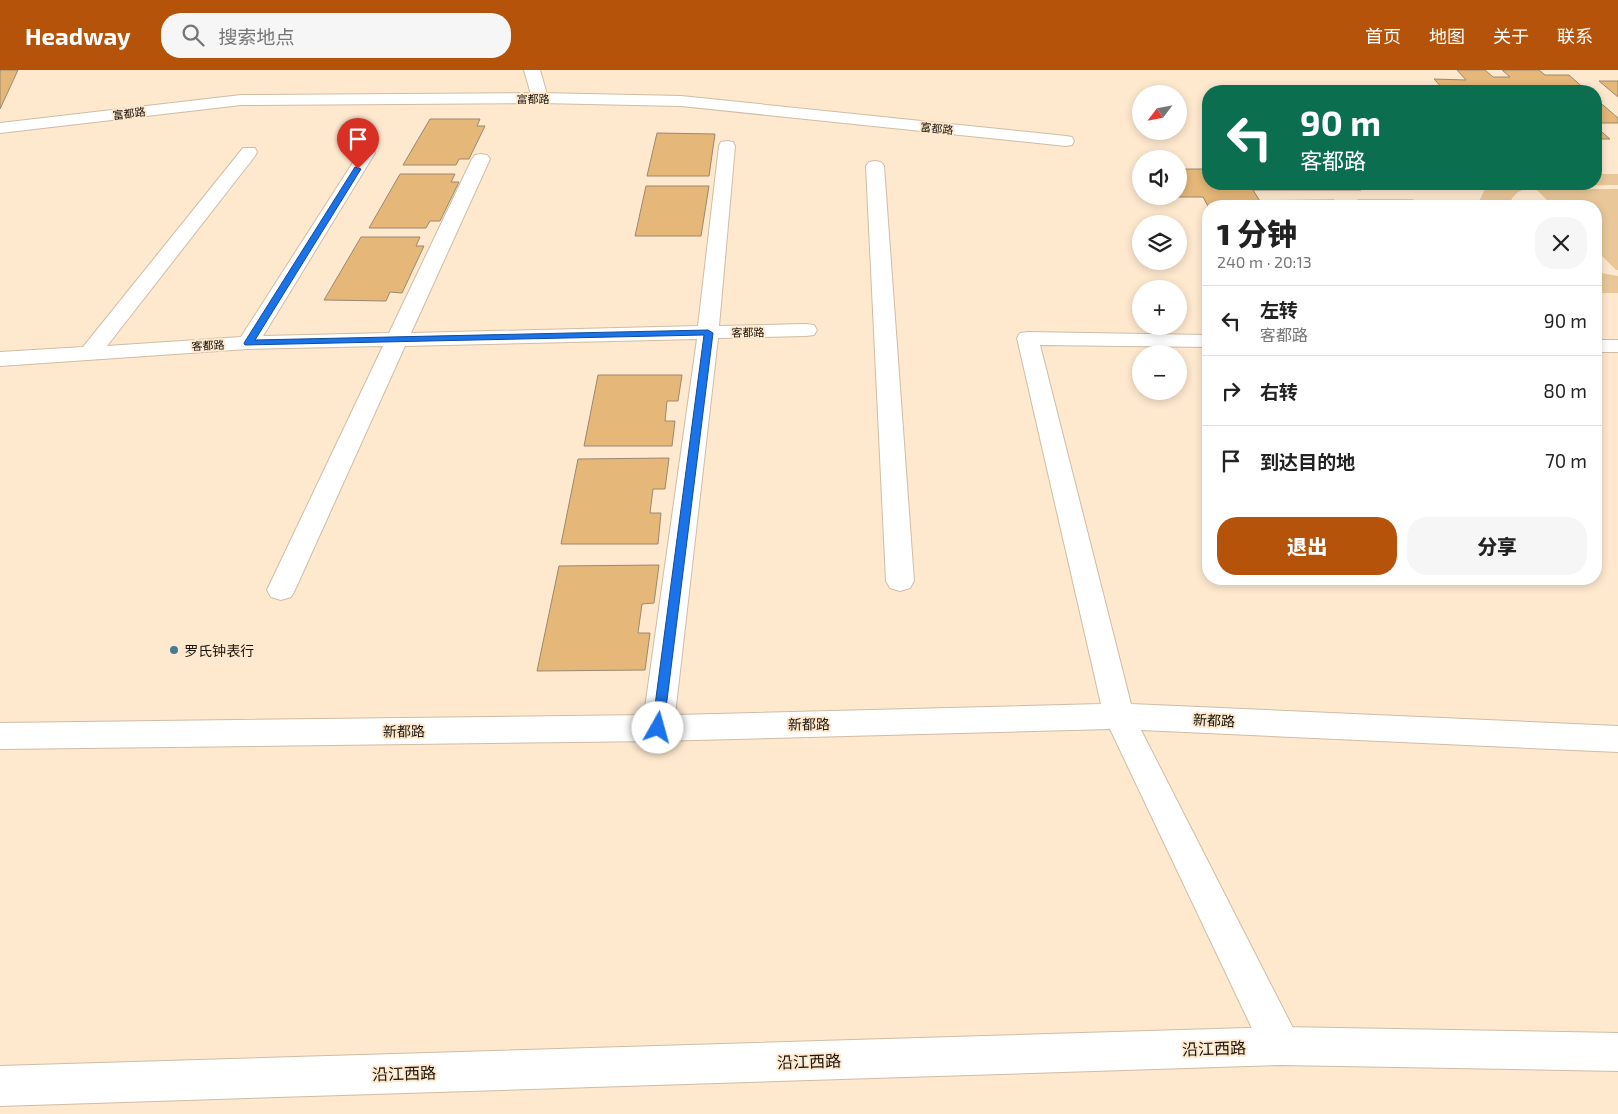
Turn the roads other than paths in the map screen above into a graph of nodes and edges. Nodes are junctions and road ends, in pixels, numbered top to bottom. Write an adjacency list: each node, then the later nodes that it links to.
1 (532, 70): 2 (street)
2 (540, 98): 3 (street, 富都路); 4 (street, 富都路)
3 (0, 128)
4 (1066, 142)
5 (726, 146): 11 (street)
6 (249, 152): 17 (street)
7 (367, 153): 14 (street)
8 (481, 160): 12 (street)
9 (875, 166): 19 (street)
10 (806, 330): 11 (street, 客都路)
11 (708, 333): 12 (street, 客都路); 22 (street)
12 (397, 339): 14 (street, 客都路); 20 (street)
13 (1202, 341): 21 (street)
14 (248, 343): 17 (street, 客都路)
15 (1602, 346): 16 (street)
16 (1618, 346)
17 (89, 354): 18 (street, 客都路)
18 (0, 359)
19 (900, 581)
20 (281, 590)
21 (1119, 716): 22 (street, 新都路); 24 (street, 新都路); 25 (street)
22 (658, 728): 23 (street, 新都路)
23 (0, 736)
24 (1618, 739)
25 (1281, 1046): 26 (street, 沿江西路); 27 (street, 沿江西路)
26 (1618, 1052)
27 (9, 1079)

